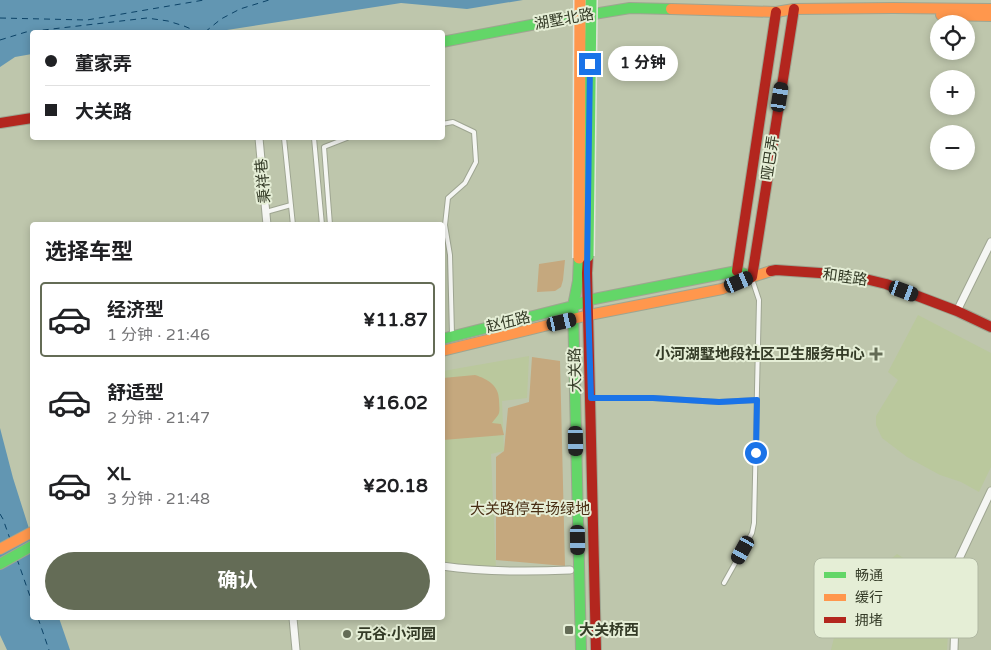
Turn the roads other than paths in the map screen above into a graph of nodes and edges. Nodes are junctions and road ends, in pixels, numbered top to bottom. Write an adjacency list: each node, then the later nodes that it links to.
1 (580, 0): 24 (main road, 大关路, bridge)
2 (591, 0): 24 (main road, 大关路, bridge)
3 (991, 8): 5 (main road, 湖墅北路)
4 (776, 12): 5 (main road, 湖墅北路); 7 (main road, 湖墅北路); 25 (main road, 哑巴弄)
5 (793, 13): 6 (main road, 湖墅北路); 26 (main road, 哑巴弄)
6 (991, 16)
7 (445, 41)
8 (30, 118): 9 (main road)
9 (0, 122)
10 (445, 123): 22 (lane)
11 (259, 140): 16 (street, 秉祥巷)
12 (284, 140): 15 (lane)
13 (314, 140): 19 (lane)
14 (342, 140): 20 (lane)
15 (291, 205): 16 (lane); 18 (lane)
16 (266, 212): 17 (street, 秉祥巷)
17 (267, 222)
18 (292, 222)
19 (322, 222)
20 (330, 222)
21 (991, 242): 29 (street)
22 (450, 255): 23 (lane); 33 (lane)
23 (445, 256)
24 (583, 257): 27 (main road, 大关路); 28 (main road, 大关路)
25 (737, 271): 26 (main road); 27 (main road)
26 (752, 277): 29 (main road, 和睦路); 30 (main road, 和睦路); 36 (lane)
27 (589, 300): 28 (main road, 赵伍路); 30 (main road, 大关路)
28 (573, 306): 31 (main road, 大关路); 33 (main road, 赵伍路)
29 (957, 311): 32 (main road, 和睦路)
30 (589, 316): 31 (main road, 和睦路); 35 (main road, 大关路)
31 (573, 319): 34 (main road, 赵伍路); 48 (main road, 大关路)
32 (991, 327)
33 (447, 338)
34 (445, 350)
35 (591, 398): 36 (lane); 49 (main road, 大关路)
36 (757, 400): 45 (lane)
37 (991, 491): 41 (street)
38 (30, 533): 40 (main road)
39 (30, 547): 42 (main road)
40 (0, 549)
41 (959, 558)
42 (0, 564)
43 (445, 566): 44 (street)
44 (570, 570)
45 (724, 583)
46 (292, 620): 47 (street)
47 (296, 650)
48 (581, 650)
49 (596, 650)

